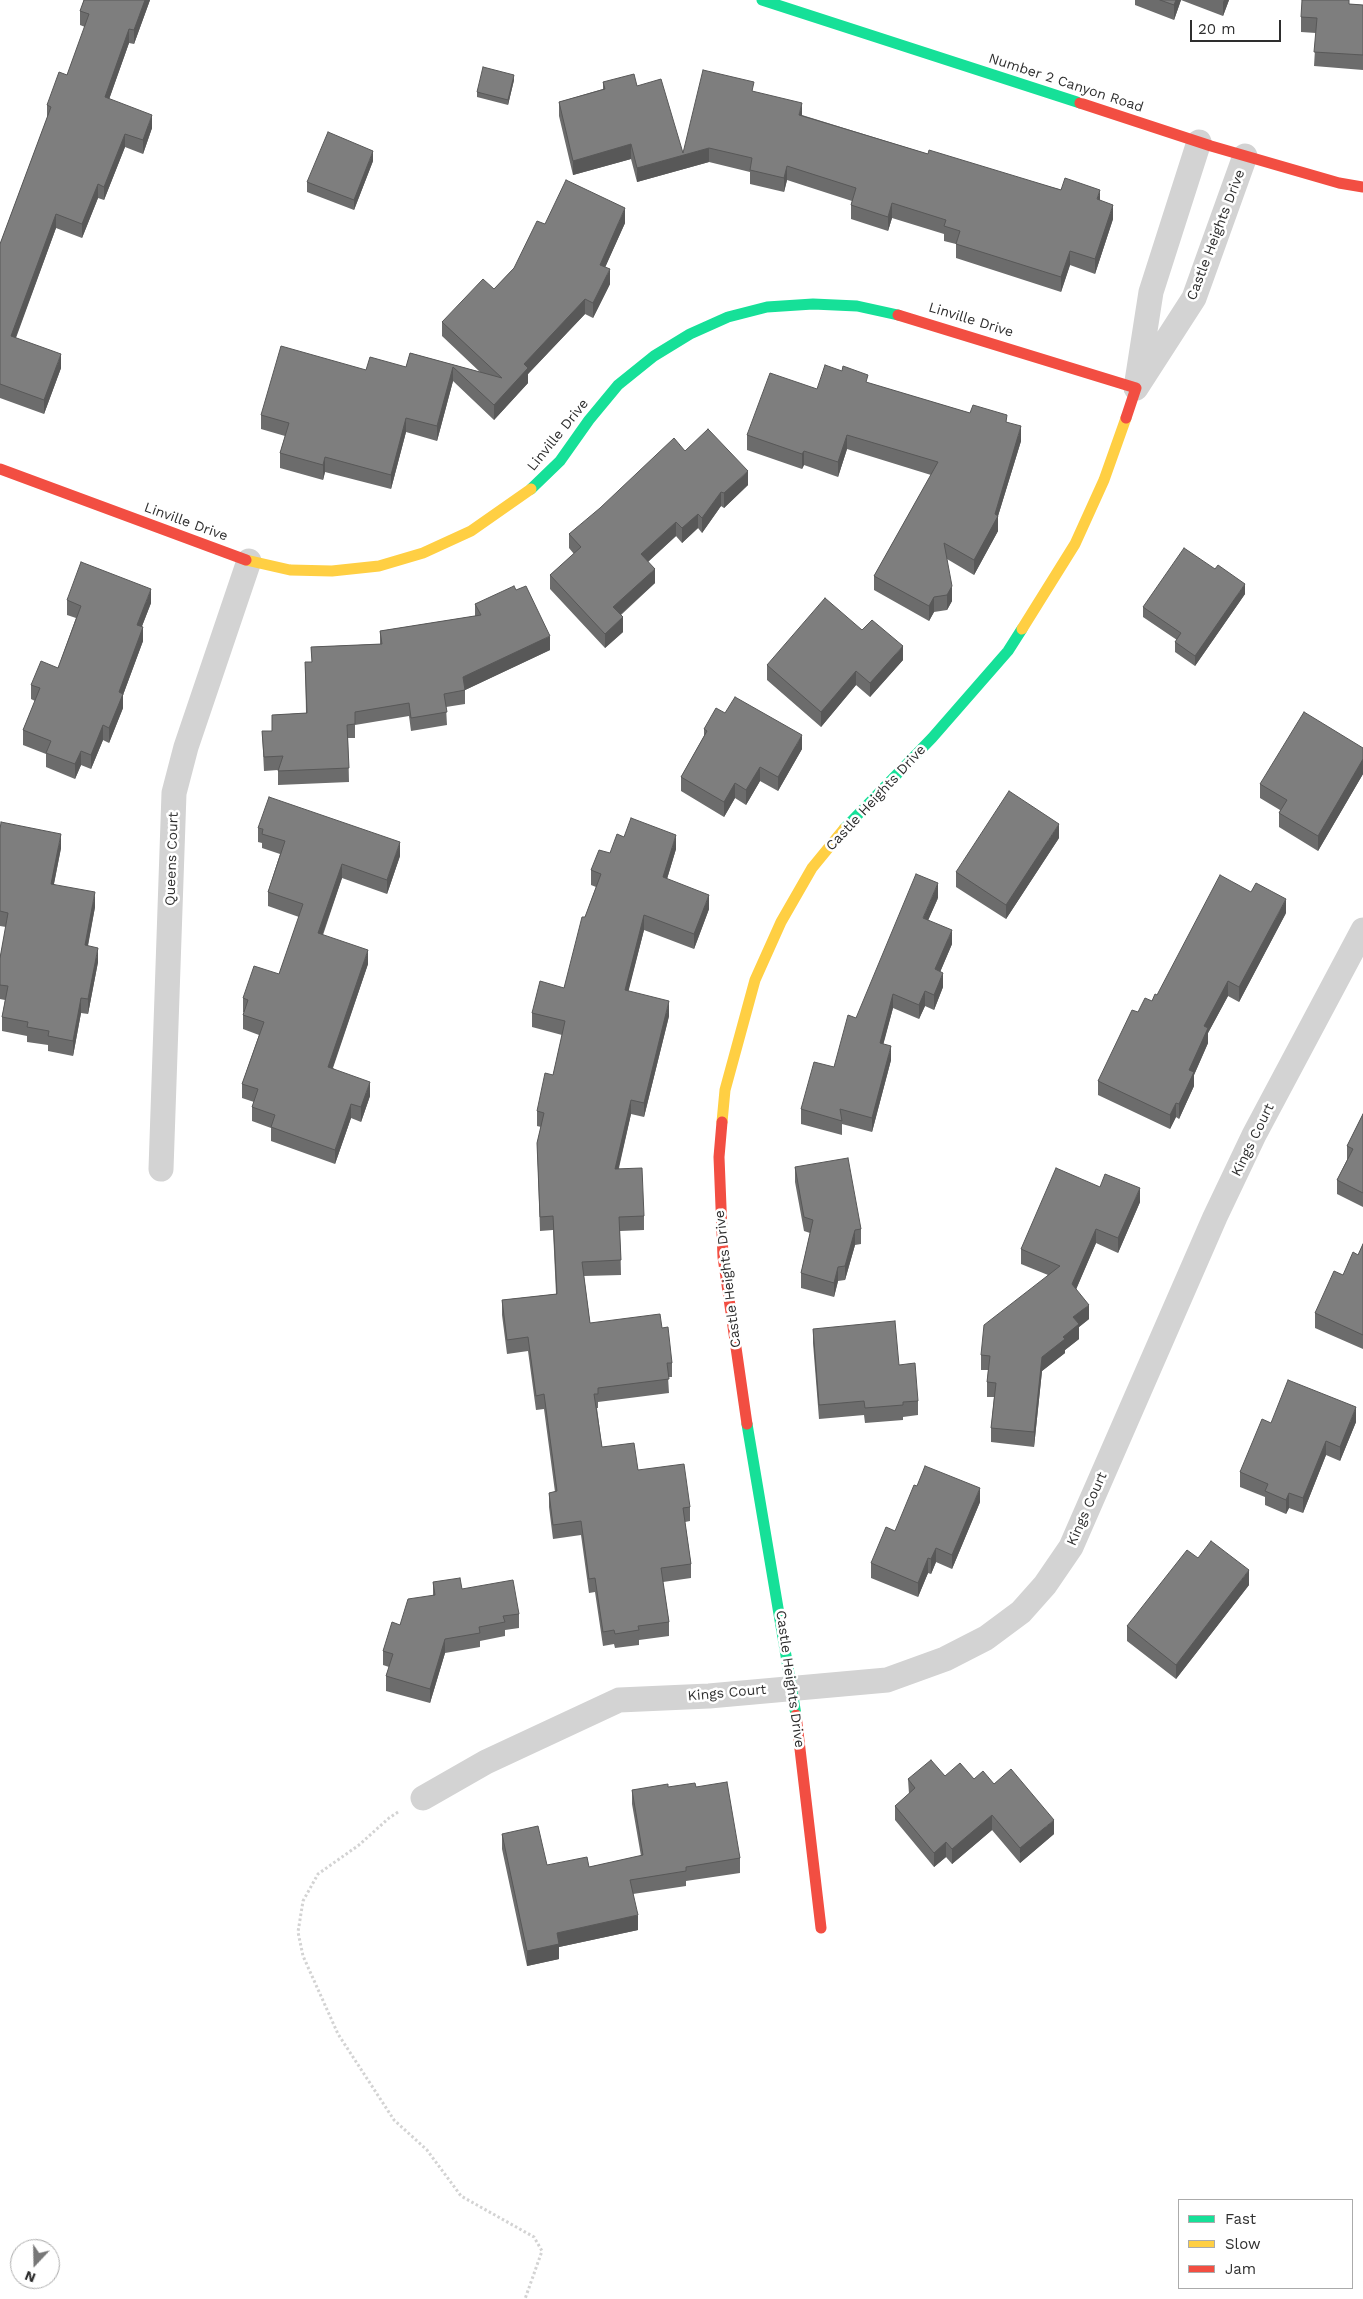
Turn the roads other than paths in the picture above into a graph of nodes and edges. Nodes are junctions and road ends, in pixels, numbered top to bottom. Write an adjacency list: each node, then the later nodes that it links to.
1 (762, 0): 2 (street, Number 2 Canyon Road)
2 (1199, 142): 3 (street, Number 2 Canyon Road); 5 (street, Castle Heights Drive)
3 (1245, 156): 4 (street, Number 2 Canyon Road); 5 (street, Castle Heights Drive)
4 (1363, 187)
5 (1136, 388): 7 (street, Linville Drive); 10 (street, Castle Heights Drive)
6 (0, 469): 7 (street, Linville Drive)
7 (249, 561): 9 (street, Queens Court)
8 (1363, 930): 10 (street, Kings Court)
9 (161, 1169)
10 (793, 1687): 11 (street, Kings Court); 12 (street, Castle Heights Drive)
11 (423, 1798)
12 (821, 1928)

